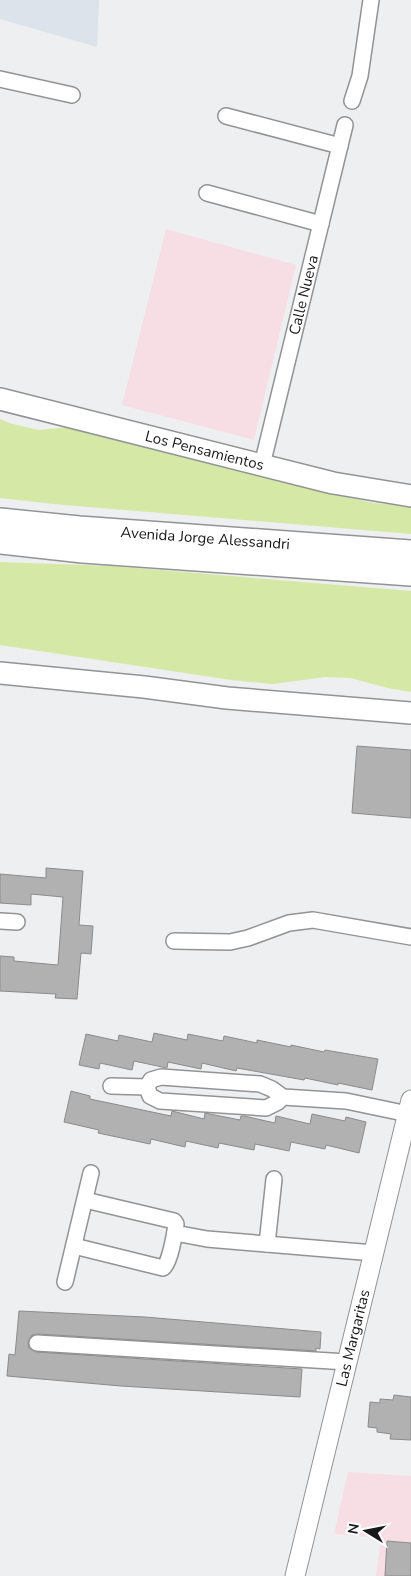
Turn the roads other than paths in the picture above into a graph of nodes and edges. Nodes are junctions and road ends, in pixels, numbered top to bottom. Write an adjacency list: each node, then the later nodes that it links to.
1 (371, 0): 4 (street)
2 (0, 79): 3 (street)
3 (72, 95)
4 (352, 102)
5 (226, 116): 7 (street)
6 (345, 125): 7 (street, Calle Nueva)
7 (340, 146): 9 (street, Calle Nueva)
8 (207, 193): 9 (street)
9 (321, 224): 11 (street, Calle Nueva)
10 (0, 400): 11 (main road, Los Pensamientos)
11 (262, 465): 12 (main road, Los Pensamientos)
12 (411, 496)
13 (0, 521): 17 (highway, Avenida Jorge Alessandri)
14 (0, 541): 15 (highway, Avenida Jorge Alessandri)
15 (28, 545): 16 (highway); 18 (highway, Avenida Jorge Alessandri)
16 (0, 549)
17 (411, 553)
18 (411, 573)
19 (0, 673): 21 (main road)
20 (0, 686): 21 (main road)
21 (227, 698): 22 (main road)
22 (411, 713)
23 (0, 921): 24 (street)
24 (17, 922)
25 (411, 937): 26 (street)
26 (174, 941)
27 (111, 1086): 28 (street)
28 (147, 1088): 29 (street); 29 (street)
29 (283, 1097): 30 (street)
30 (409, 1107): 37 (street, Las Margaritas)
31 (91, 1173): 33 (street)
32 (274, 1179): 35 (street)
33 (85, 1200): 34 (street); 36 (street)
34 (175, 1233): 35 (street); 36 (street)
35 (267, 1244): 37 (street)
36 (74, 1246): 38 (street)
37 (374, 1253): 40 (street, Las Margaritas)
38 (65, 1282)
39 (38, 1342): 40 (street)
40 (347, 1362): 41 (street, Las Margaritas)
41 (295, 1576)

